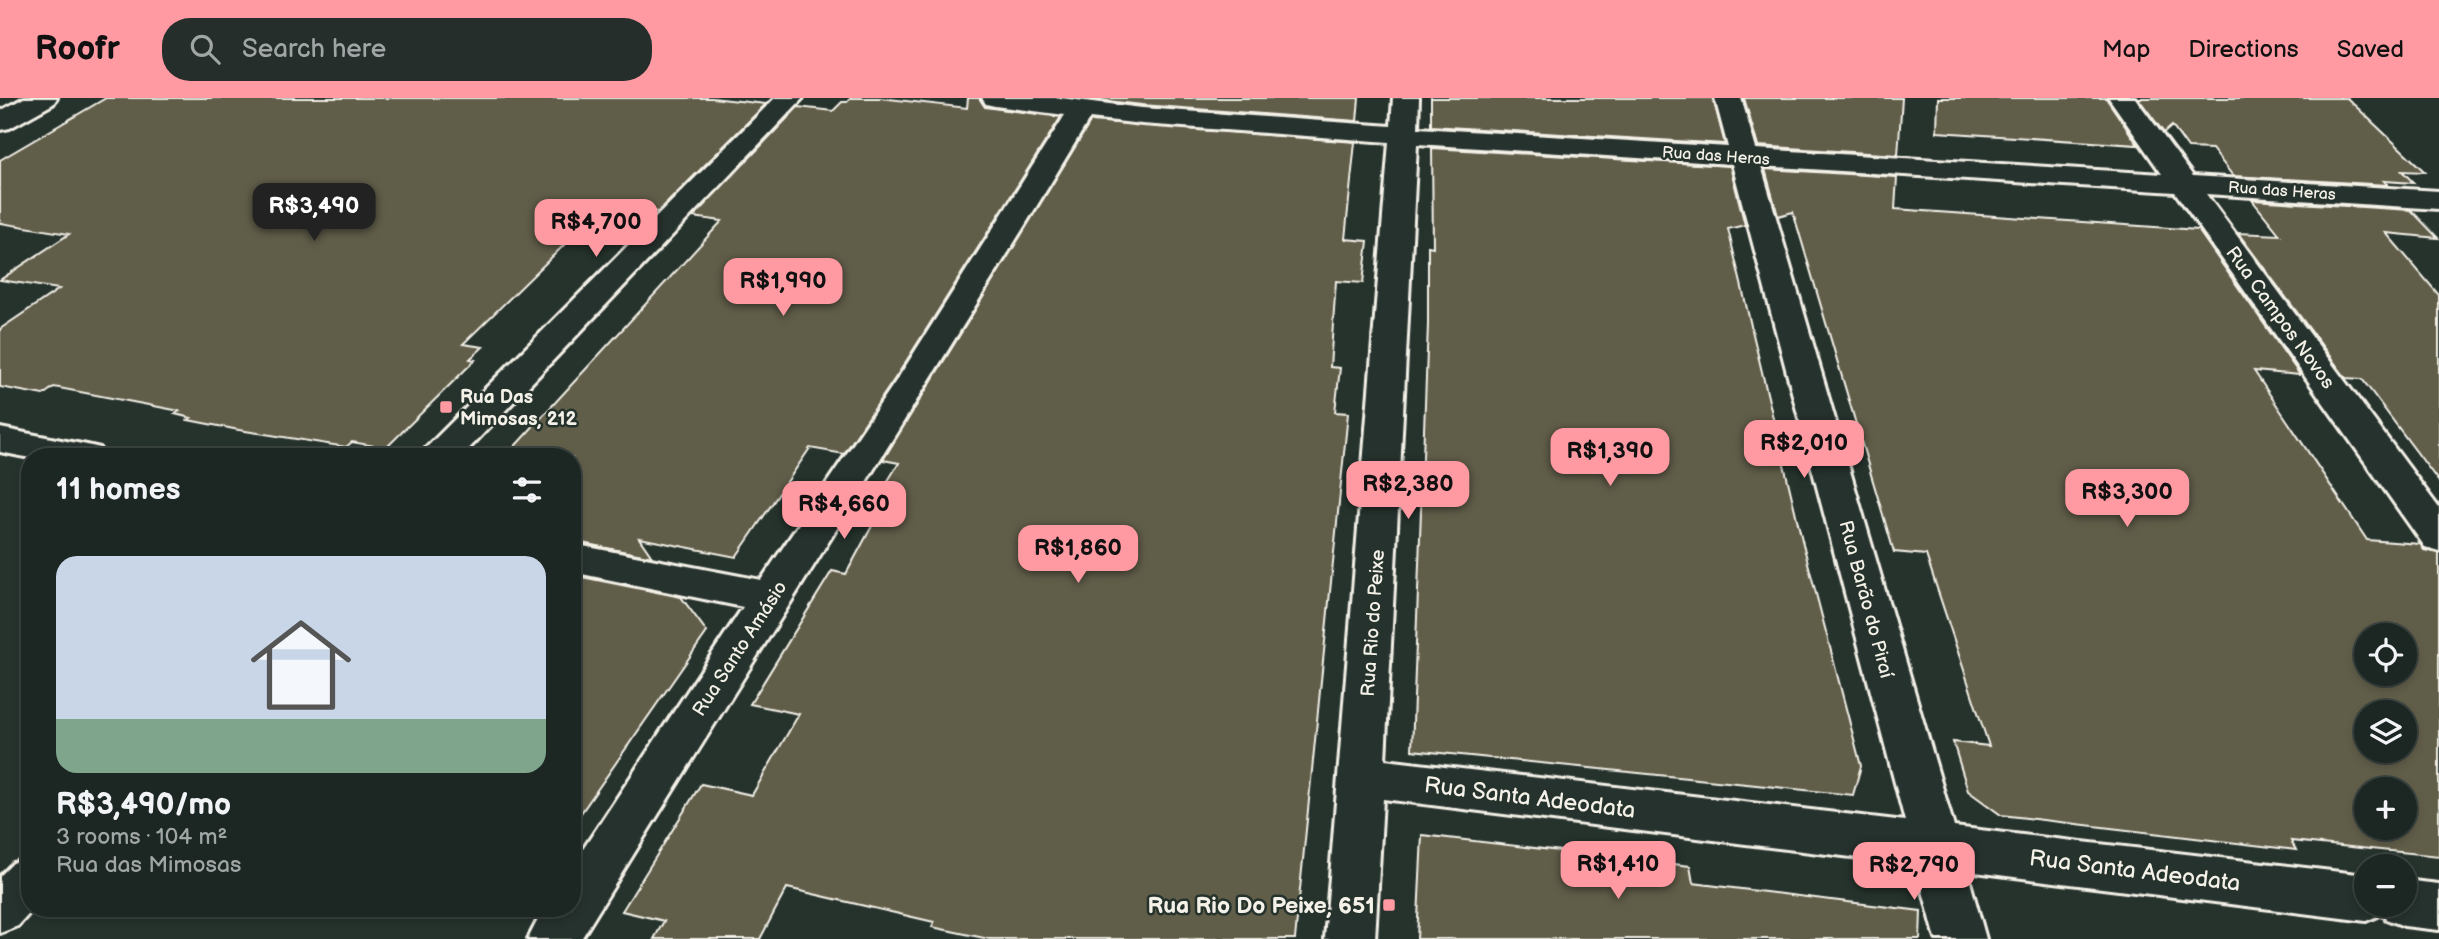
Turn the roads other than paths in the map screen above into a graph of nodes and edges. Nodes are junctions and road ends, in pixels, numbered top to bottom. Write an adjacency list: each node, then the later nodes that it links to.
1 (44, 98): 8 (street)
2 (790, 98): 14 (street)
3 (995, 98): 6 (street, Rua das Heras)
4 (1728, 98): 9 (street, Rua Barão do Piraí)
5 (2122, 98): 10 (street, Rua Campos Novos)
6 (1082, 109): 7 (street, Rua das Heras); 17 (street, Rua Santo Amásio)
7 (1405, 116): 9 (street, Rua das Heras); 18 (street, Rua Rio do Peixe)
8 (0, 122)
9 (1746, 157): 10 (street, Rua das Heras); 19 (street, Rua Barão do Piraí)
10 (2186, 184): 11 (street, Rua das Heras); 15 (street, Rua Campos Novos)
11 (2439, 200)
12 (0, 440): 13 (street)
13 (41, 448)
14 (448, 448)
15 (2439, 537)
16 (581, 560): 17 (street)
17 (771, 597): 21 (street, Rua Santo Amásio)
18 (1362, 777): 19 (street, Rua Santa Adeodata); 28 (street, Rua Rio do Peixe)
19 (1935, 846): 22 (street, Rua Santa Adeodata); 29 (street, Rua Barão do Piraí)
20 (21, 888): 25 (street)
21 (581, 895)
22 (2354, 897)
23 (2417, 904): 24 (street)
24 (2439, 907)
25 (0, 910)
26 (567, 917): 27 (street, Rua Santo Amásio)
27 (553, 939)
28 (1350, 939)
29 (1961, 939)

